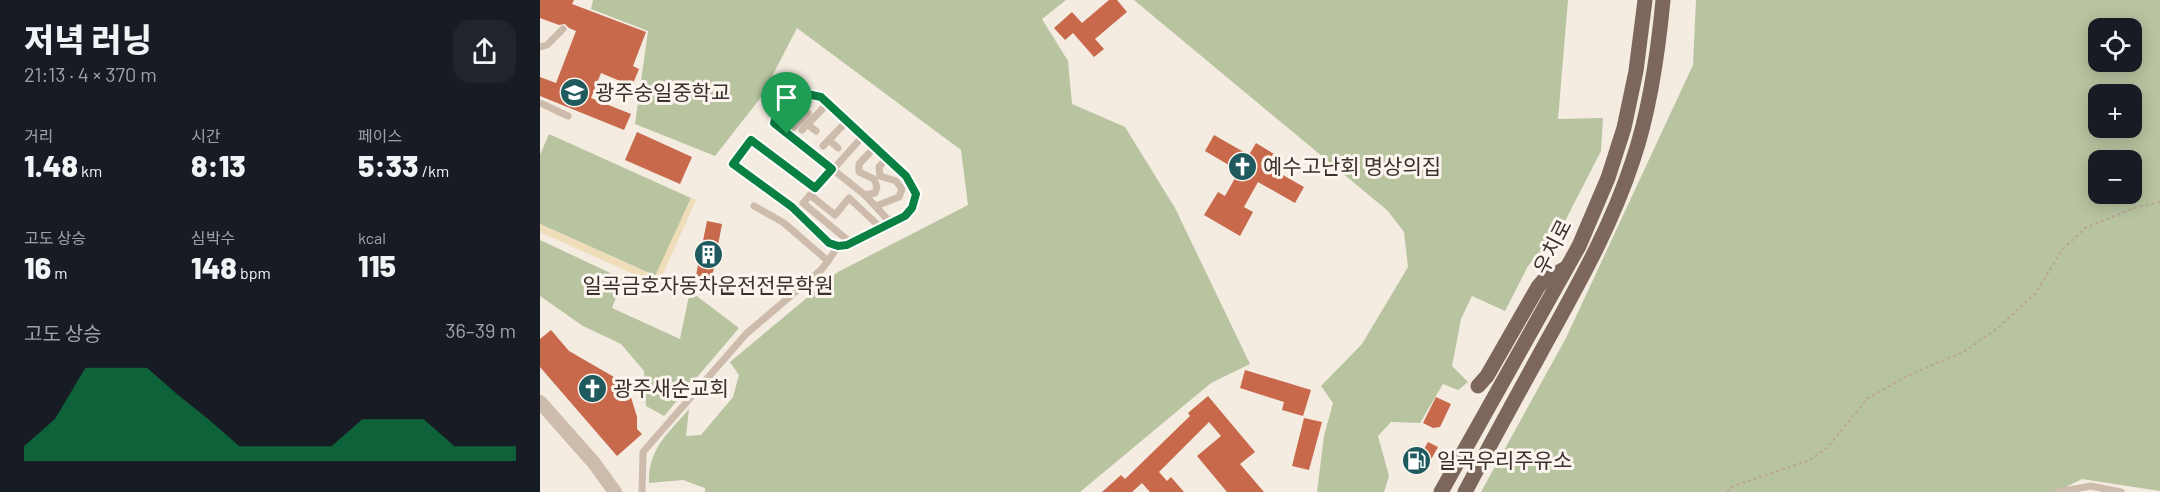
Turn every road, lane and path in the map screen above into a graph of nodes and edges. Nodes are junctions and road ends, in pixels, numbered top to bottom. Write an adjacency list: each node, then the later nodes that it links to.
1 (1645, 0): 29 (main road, 우치로)
2 (1664, 0): 35 (main road, 우치로)
3 (563, 29): 4 (lane)
4 (540, 47)
5 (540, 103): 8 (lane)
6 (828, 103): 9 (lane); 10 (lane); 12 (lane)
7 (794, 112): 9 (lane)
8 (568, 116)
9 (805, 121): 11 (lane); 12 (lane)
10 (847, 121): 13 (lane); 15 (lane)
11 (816, 131)
12 (787, 134): 17 (lane)
13 (863, 135): 14 (lane); 17 (lane)
14 (875, 147): 16 (lane); 20 (lane)
15 (838, 148)
16 (887, 158): 23 (lane); 24 (lane)
17 (832, 169): 18 (lane); 20 (lane)
18 (815, 188): 19 (lane); 27 (lane)
19 (810, 195): 25 (lane); 26 (lane)
20 (865, 195): 23 (lane)
21 (2160, 202): 36 (path)
22 (754, 206): 28 (lane)
23 (876, 206): 24 (lane)
24 (890, 222): 25 (lane)
25 (880, 227): 26 (lane)
26 (851, 243): 27 (lane)
27 (838, 246): 28 (lane)
28 (828, 261): 33 (lane)
29 (1566, 268): 30 (main road); 34 (main road, 우치로)
30 (1478, 386)
31 (540, 402): 32 (street)
32 (615, 492)
33 (642, 492)
34 (1441, 492)
35 (1465, 492)
36 (1728, 492)
37 (2058, 492): 38 (lane)
38 (2121, 492)

